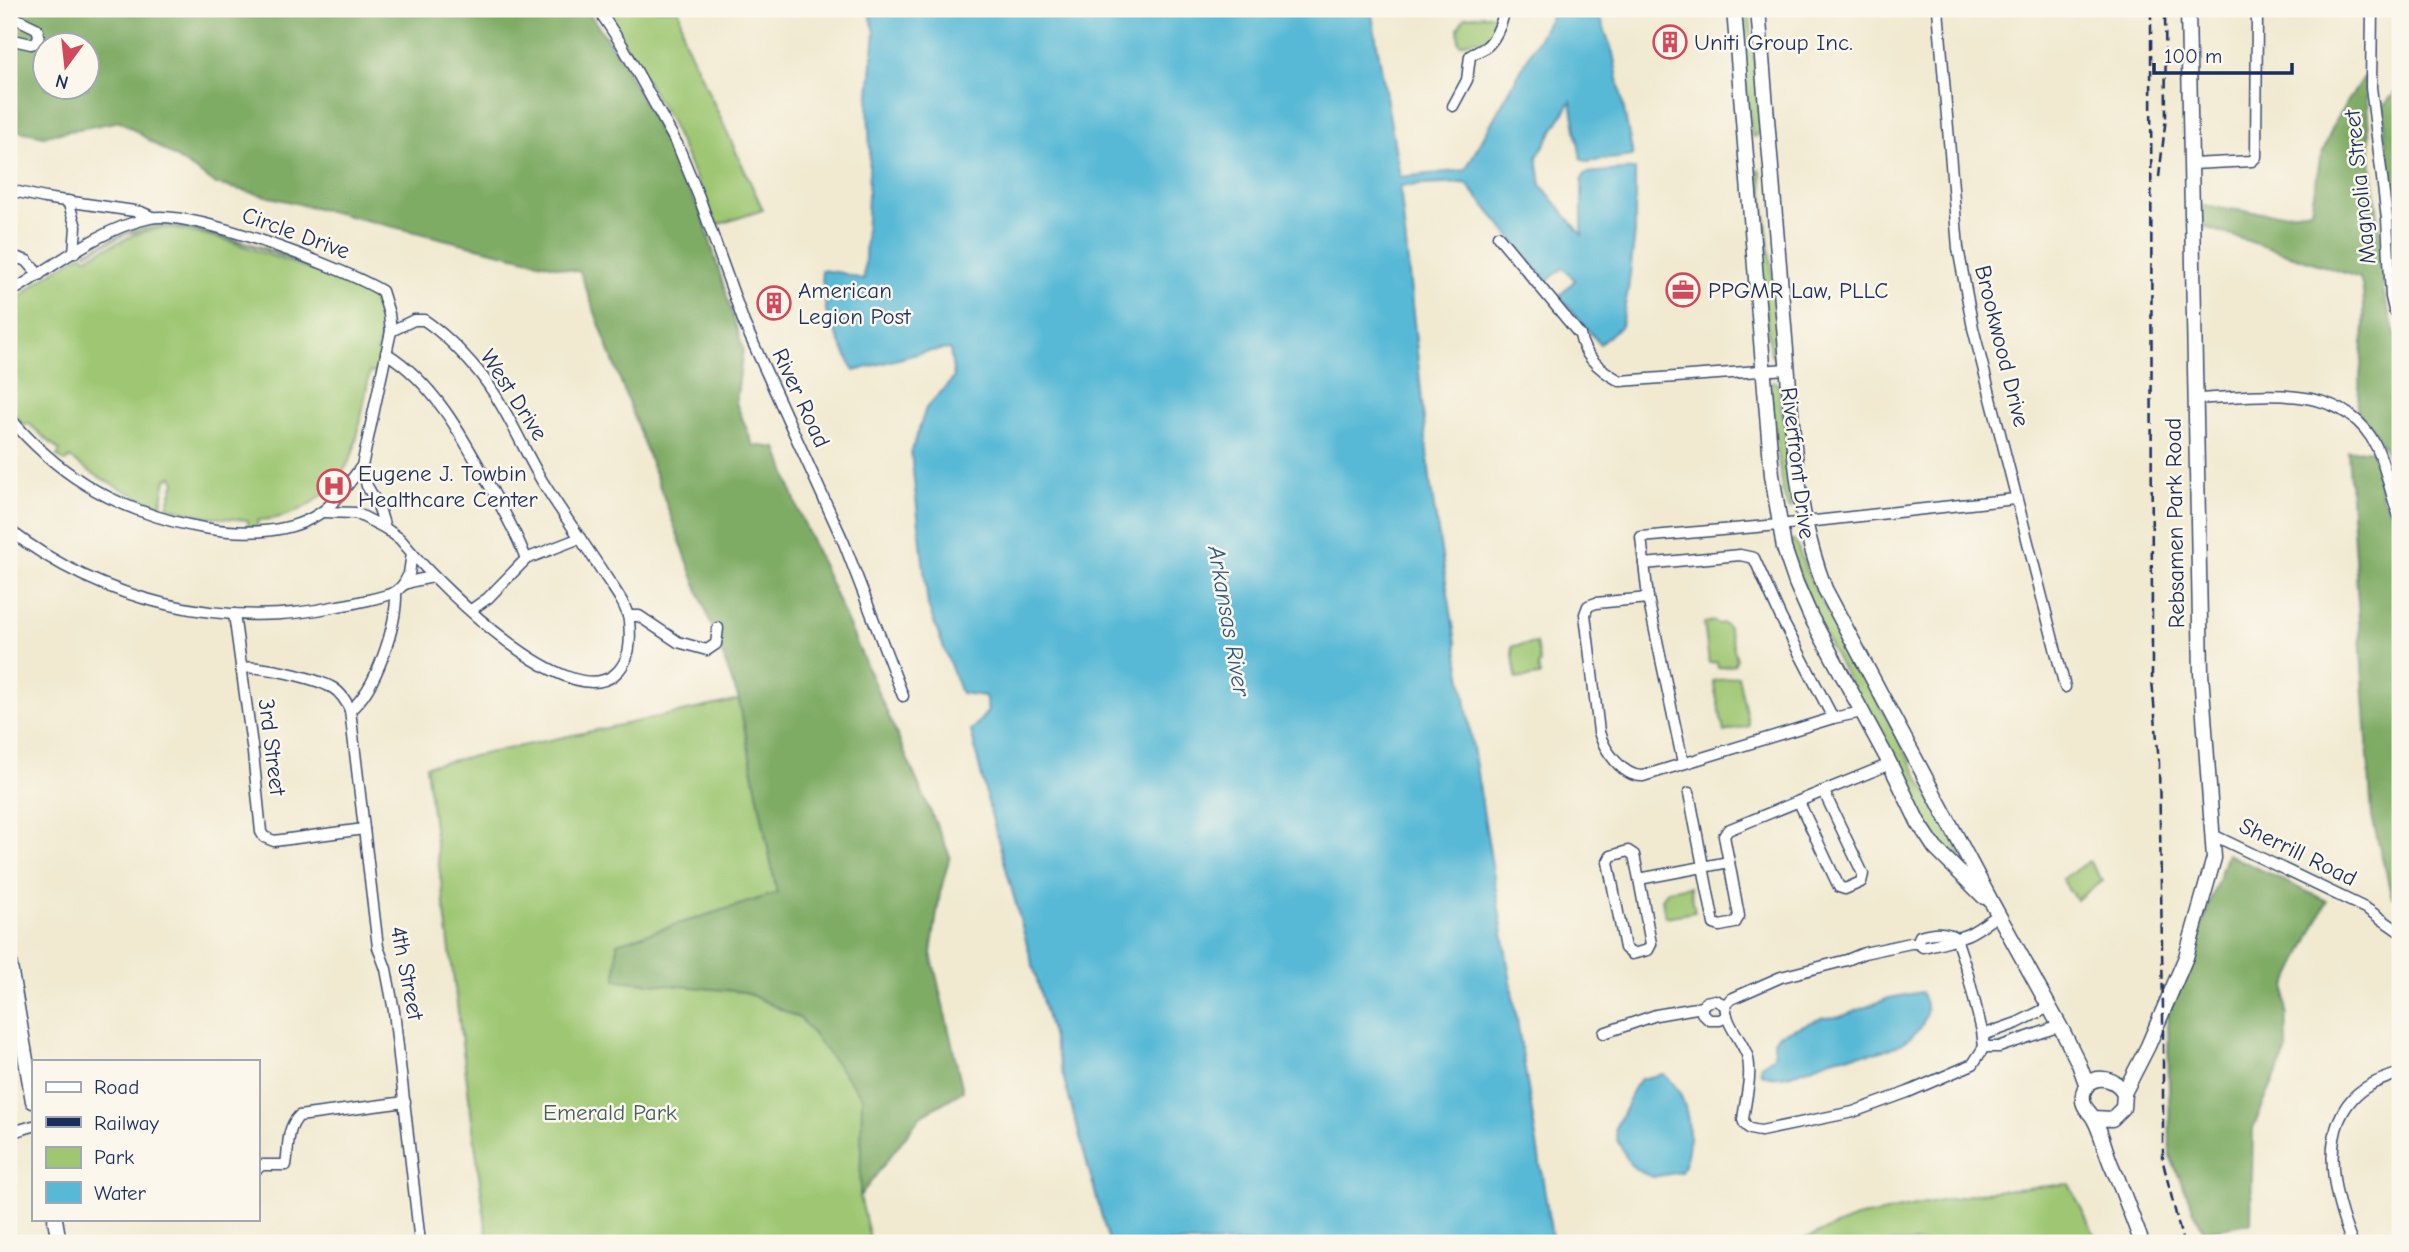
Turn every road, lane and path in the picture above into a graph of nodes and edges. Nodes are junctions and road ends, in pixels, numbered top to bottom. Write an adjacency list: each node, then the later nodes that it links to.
1 (598, 9): 51 (street, River Road)
2 (1505, 9): 13 (street)
3 (1734, 9): 27 (street, Riverfront Drive)
4 (1758, 9): 26 (street, Riverfront Drive)
5 (1938, 9): 31 (street, Brookwood Drive)
6 (2188, 9): 14 (street, Rebsamen Park Road)
7 (2258, 9): 14 (street)
8 (2372, 9): 23 (street, Magnolia Street)
9 (2379, 9): 10 (street)
10 (2400, 11)
11 (9, 15): 12 (street)
12 (9, 38)
13 (1453, 106)
14 (2192, 164): 28 (street, Rebsamen Park Road)
15 (9, 190): 16 (street, Circle Drive)
16 (68, 201): 17 (street, Circle Drive); 19 (street)
17 (152, 217): 19 (street); 24 (street, Circle Drive)
18 (1498, 236): 27 (street)
19 (74, 253): 21 (street)
20 (9, 255): 21 (street)
21 (39, 275): 22 (street)
22 (10, 294)
23 (2400, 316)
24 (391, 331): 25 (street, Circle Drive); 38 (street, West Drive)
25 (386, 353): 30 (street, Circle Drive); 40 (street)
26 (1787, 369): 27 (street); 34 (street, Riverfront Drive)
27 (1764, 372): 35 (street, Riverfront Drive)
28 (2195, 399): 33 (street); 61 (street, Rebsamen Park Road)
29 (9, 417): 32 (street)
30 (362, 466): 32 (street); 36 (street)
31 (2015, 499): 34 (street); 50 (street, Brookwood Drive)
32 (323, 512): 36 (street)
33 (2400, 518)
34 (1804, 522): 35 (street); 65 (street, Riverfront Drive)
35 (1779, 525): 41 (street); 53 (street, Riverfront Drive)
36 (385, 528): 39 (street)
37 (9, 530): 46 (street)
38 (580, 538): 40 (street); 47 (street, West Drive)
39 (412, 553): 42 (street, West Drive); 43 (street)
40 (526, 559): 45 (street)
41 (1644, 564): 44 (street); 54 (street)
42 (435, 577): 43 (street); 45 (street, West Drive)
43 (400, 589): 46 (street); 52 (street)
44 (1648, 598): 55 (street); 55 (street)
45 (471, 610): 47 (street, West Drive)
46 (234, 614): 49 (street, 3rd Street)
47 (628, 616): 48 (street)
48 (718, 628)
49 (241, 668): 52 (street); 60 (street, 3rd Street)
50 (2065, 687)
51 (903, 695)
52 (350, 710): 60 (street, 4th Street)
53 (1862, 712): 54 (street); 56 (street, Riverfront Drive)
54 (1833, 718): 55 (street)
55 (1684, 763)
56 (1890, 764): 57 (street); 65 (street, Riverfront Drive)
57 (1824, 792): 59 (street); 59 (street)
58 (1689, 793): 63 (street)
59 (1799, 802): 62 (street)
60 (364, 829): 83 (street, 4th Street)
61 (2211, 834): 66 (street, Sherrill Road); 73 (street, Rebsamen Park Road)
62 (1729, 862): 63 (street); 63 (street)
63 (1702, 867): 64 (street)
64 (1639, 879): 64 (street)
65 (1996, 910): 67 (street); 70 (street, Riverfront Drive)
66 (2400, 932)
67 (1956, 937): 71 (street); 77 (street)
68 (9, 961): 82 (street)
69 (1702, 1007): 71 (street); 71 (street); 75 (street)
70 (2049, 1007): 72 (street); 74 (street, Riverfront Drive)
71 (1725, 1011): 77 (street)
72 (2017, 1023): 76 (street); 77 (street)
73 (2156, 1025): 79 (street, Rebsamen Park Road); 81 (street, Rebsamen Park Road)
74 (2061, 1028): 76 (street); 79 (street, Riverfront Drive); 80 (street, Riverfront Drive)
75 (1604, 1034)
76 (2023, 1039): 77 (street)
77 (1983, 1041)
78 (2400, 1073): 94 (street)
79 (2108, 1078): 80 (street, Rebsamen Park Road); 81 (street)
80 (2087, 1086): 84 (street, Rebsamen Park Road)
81 (2124, 1093): 85 (street, Rebsamen Park Road)
82 (32, 1095)
83 (405, 1101): 88 (street); 92 (street, 4th Street)
84 (2094, 1118): 85 (street); 89 (street, Rebsamen Park Road)
85 (2112, 1119): 89 (street, Rebsamen Park Road)
86 (32, 1126): 87 (street)
87 (9, 1133)
88 (259, 1168)
89 (2117, 1177): 93 (street, Rebsamen Park Road)
90 (55, 1220): 91 (street)
91 (59, 1243)
92 (420, 1243)
93 (2142, 1243)
94 (2351, 1243)

